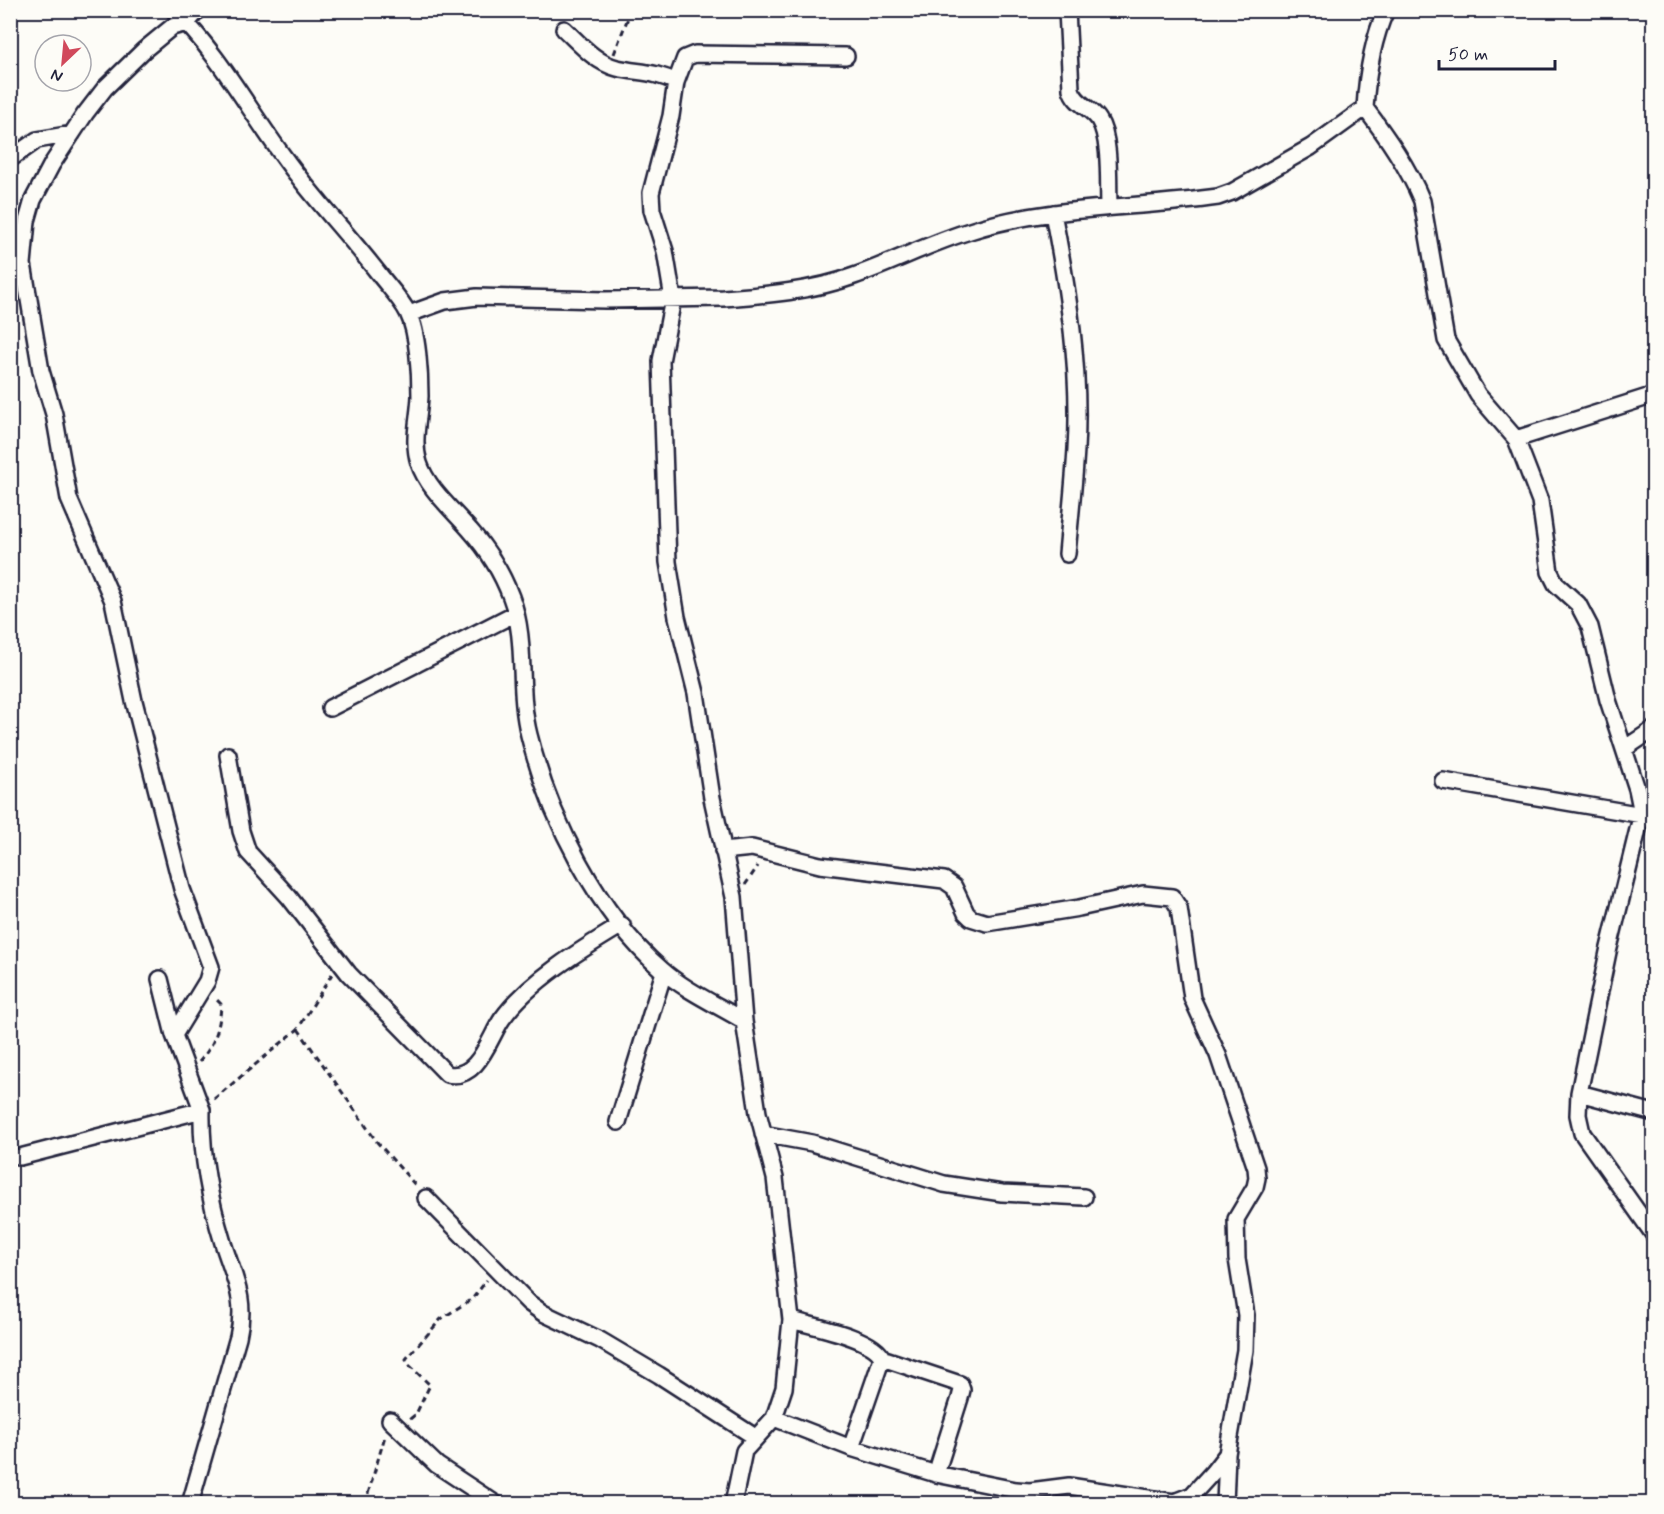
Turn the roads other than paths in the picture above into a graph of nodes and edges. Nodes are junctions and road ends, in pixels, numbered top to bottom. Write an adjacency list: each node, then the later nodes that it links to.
1 (174, 10): 5 (street)
2 (198, 10): 5 (street)
3 (1067, 10): 12 (street)
4 (1386, 10): 9 (street)
5 (187, 23): 10 (street); 15 (street)
6 (564, 29): 8 (street)
7 (846, 56): 8 (street)
8 (676, 82): 14 (street)
9 (1365, 108): 12 (street); 17 (street)
10 (72, 134): 11 (street); 31 (street)
11 (10, 159)
12 (1109, 206): 13 (street)
13 (1053, 213): 14 (street); 18 (street)
14 (673, 299): 15 (street); 26 (street)
15 (409, 314): 19 (street)
16 (1653, 395): 17 (street)
17 (1515, 440): 22 (street)
18 (1067, 554)
19 (516, 613): 20 (street); 27 (street)
20 (330, 708)
21 (1653, 729): 22 (street)
22 (1624, 749): 25 (street)
23 (228, 755): 27 (street)
24 (1443, 780): 25 (street)
25 (1648, 815): 32 (street)
26 (723, 851): 30 (street); 47 (street)
27 (622, 925): 28 (street)
28 (664, 972): 30 (street); 35 (street)
29 (160, 979): 31 (street)
30 (744, 1021): 36 (street)
31 (174, 1035): 33 (street)
32 (1579, 1093): 34 (street); 40 (street)
33 (202, 1110): 37 (street); 49 (street)
34 (1653, 1113)
35 (618, 1122)
36 (763, 1134): 38 (street); 41 (street)
37 (20, 1157)
38 (1084, 1197)
39 (426, 1198): 45 (street)
40 (1653, 1235)
41 (791, 1320): 42 (street); 43 (street)
42 (882, 1358): 46 (street); 48 (street)
43 (774, 1418): 45 (street); 46 (street)
44 (390, 1420): 50 (street)
45 (755, 1437): 51 (street)
46 (851, 1448): 48 (street)
47 (1227, 1454): 48 (street); 52 (street)
48 (936, 1474)
49 (190, 1503)
50 (496, 1503)
51 (733, 1503)
52 (1225, 1503)

